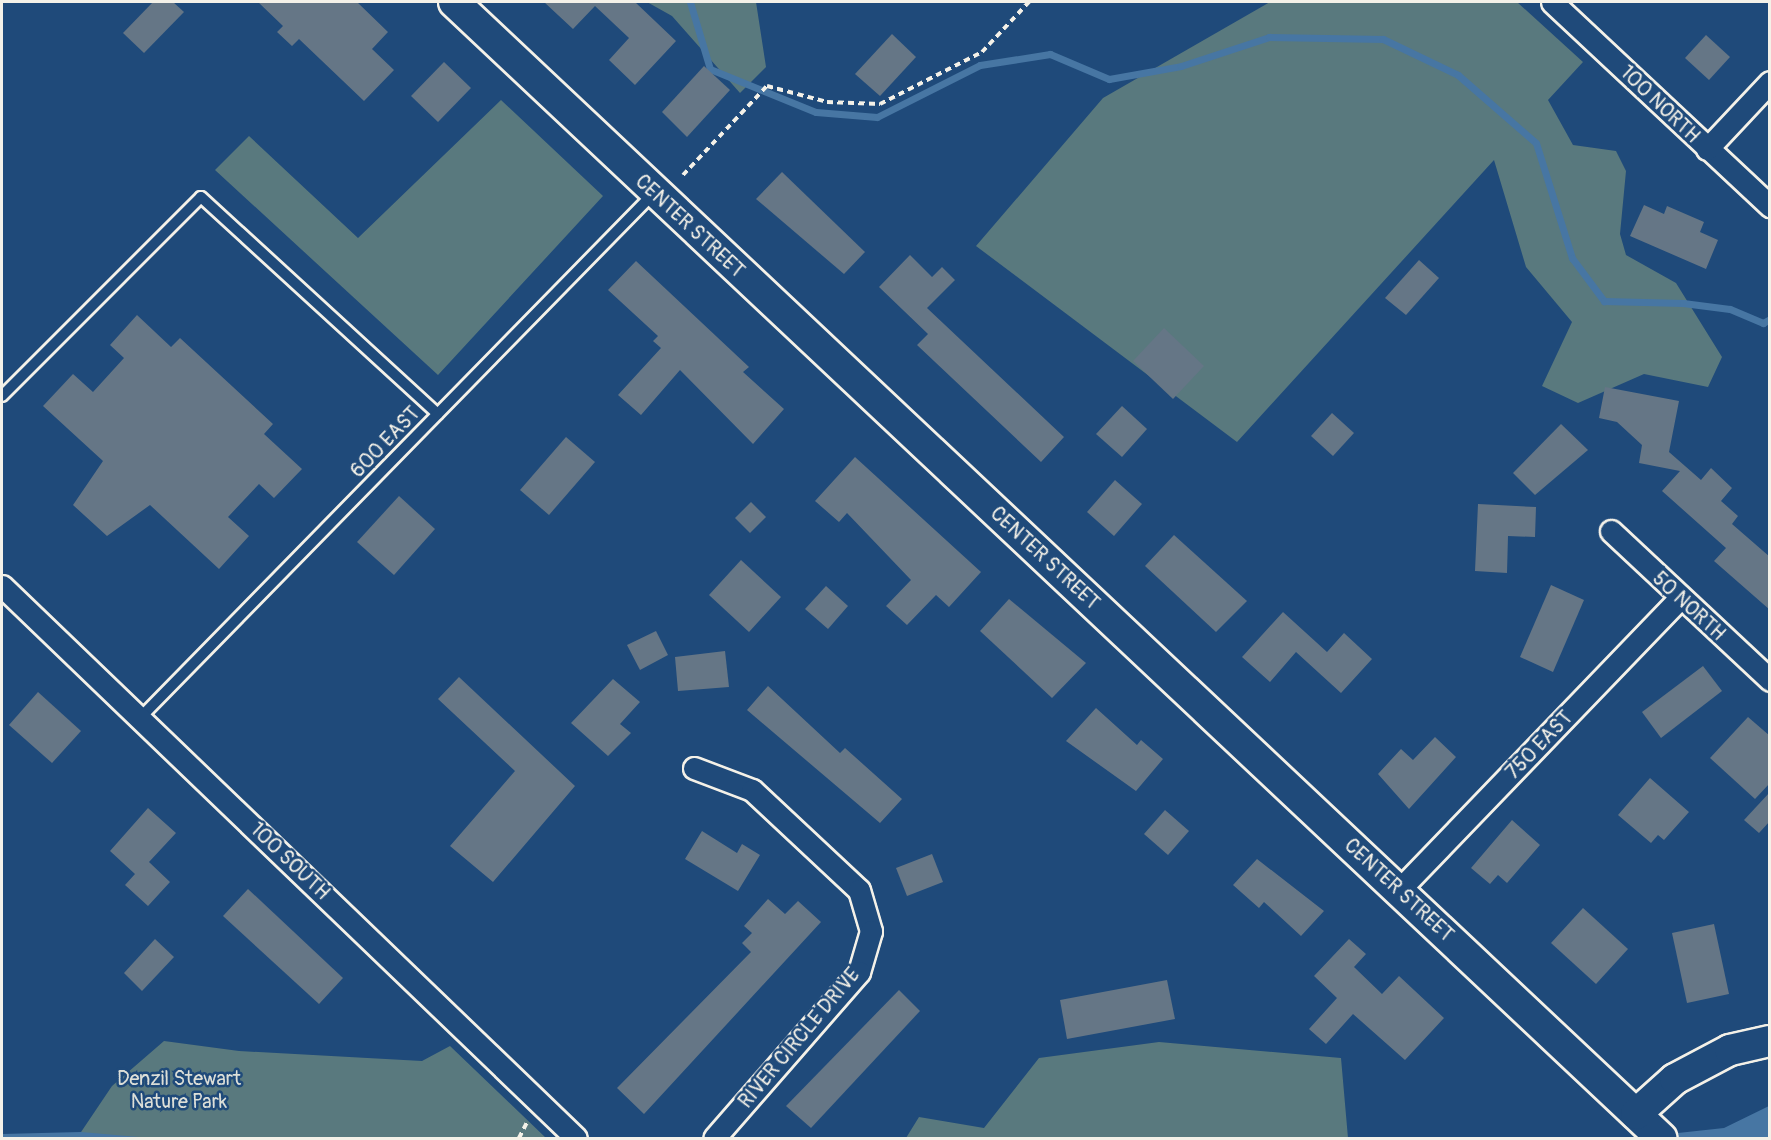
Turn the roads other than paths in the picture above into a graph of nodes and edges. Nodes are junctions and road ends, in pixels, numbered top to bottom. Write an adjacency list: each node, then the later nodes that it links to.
1 (454, 2): 5 (street, CENTER STREET)
2 (1552, 2): 4 (street, 100 NORTH)
3 (1770, 82): 4 (street)
4 (1707, 149): 6 (street, 100 NORTH)
5 (654, 193): 8 (lane, 600 EAST); 15 (street, CENTER STREET)
6 (1770, 206)
7 (2, 396): 8 (lane)
8 (438, 414): 13 (lane, 600 EAST)
9 (1611, 531): 11 (street, 50 NORTH)
10 (2, 586): 13 (street, 100 SOUTH)
11 (1679, 599): 12 (street, 50 NORTH); 15 (street, 750 EAST)
12 (1770, 680)
13 (141, 717): 18 (street, 100 SOUTH)
14 (694, 768): 19 (street, RIVER CIRCLE DRIVE)
15 (1400, 890): 17 (street, CENTER STREET)
16 (1770, 1041): 17 (street)
17 (1636, 1114): 20 (street, CENTER STREET)
18 (576, 1138)
19 (714, 1138)
20 (1661, 1138)

